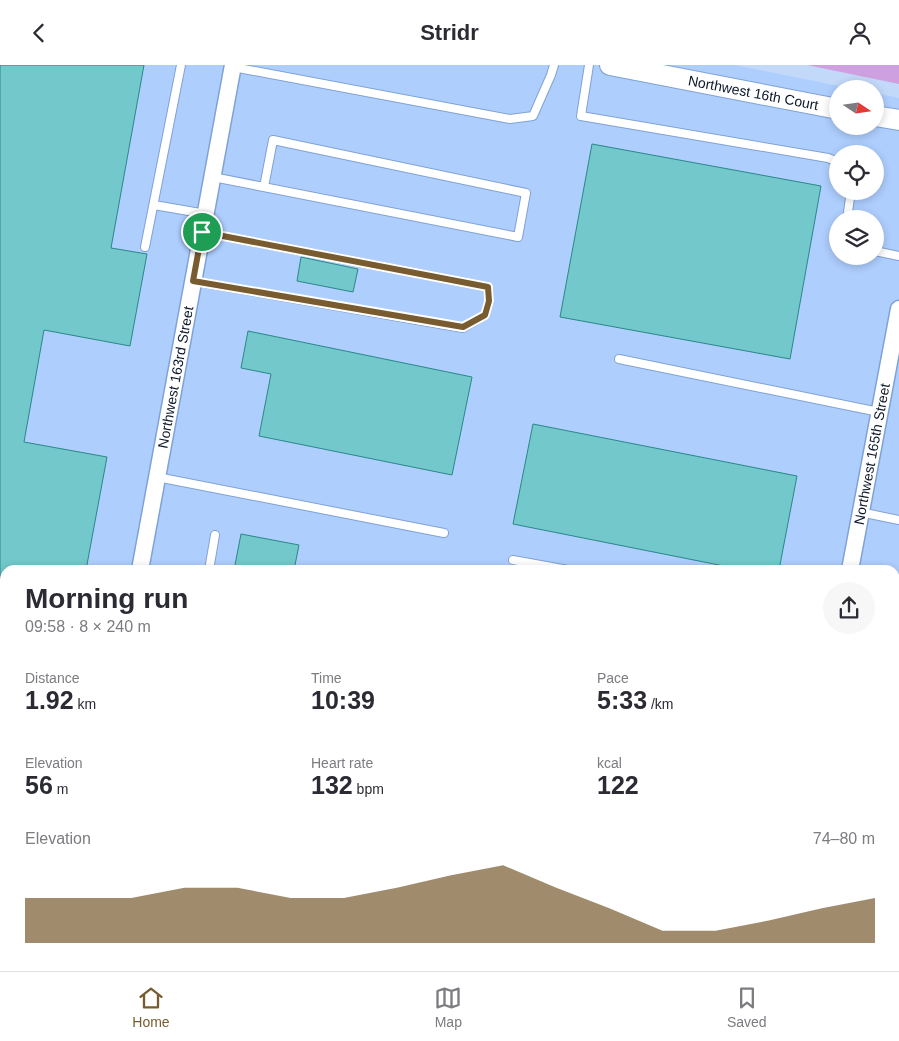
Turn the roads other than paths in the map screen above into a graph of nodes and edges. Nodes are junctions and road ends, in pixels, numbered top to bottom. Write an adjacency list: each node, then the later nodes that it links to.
1 (181, 65): 12 (lane)
2 (554, 65): 5 (lane)
3 (589, 65): 9 (lane)
4 (610, 65): 6 (street, Northwest 16th Court)
5 (233, 66): 10 (street, Northwest 163rd Street)
6 (829, 107)
7 (884, 118): 8 (street)
8 (899, 120)
9 (829, 158)
10 (212, 177): 11 (lane); 13 (street, Northwest 163rd Street)
11 (264, 187): 11 (lane)
12 (154, 205): 13 (lane); 15 (lane)
13 (206, 214): 14 (street, Northwest 163rd Street)
14 (202, 232): 18 (street, Northwest 163rd Street); 18 (lane)
15 (145, 247)
16 (884, 253): 17 (lane)
17 (899, 256)
18 (193, 281): 22 (street, Northwest 163rd Street)
19 (899, 311): 21 (street, Northwest 165th Street)
20 (619, 359): 21 (lane)
21 (880, 412): 23 (street, Northwest 165th Street)
22 (157, 477): 25 (lane); 28 (street, Northwest 163rd Street)
23 (860, 512): 24 (lane); 31 (street, Northwest 165th Street)
24 (899, 520)
25 (444, 533)
26 (215, 535): 29 (lane)
27 (513, 560): 30 (lane)
28 (141, 565)
29 (210, 565)
30 (540, 565)
31 (852, 565)

